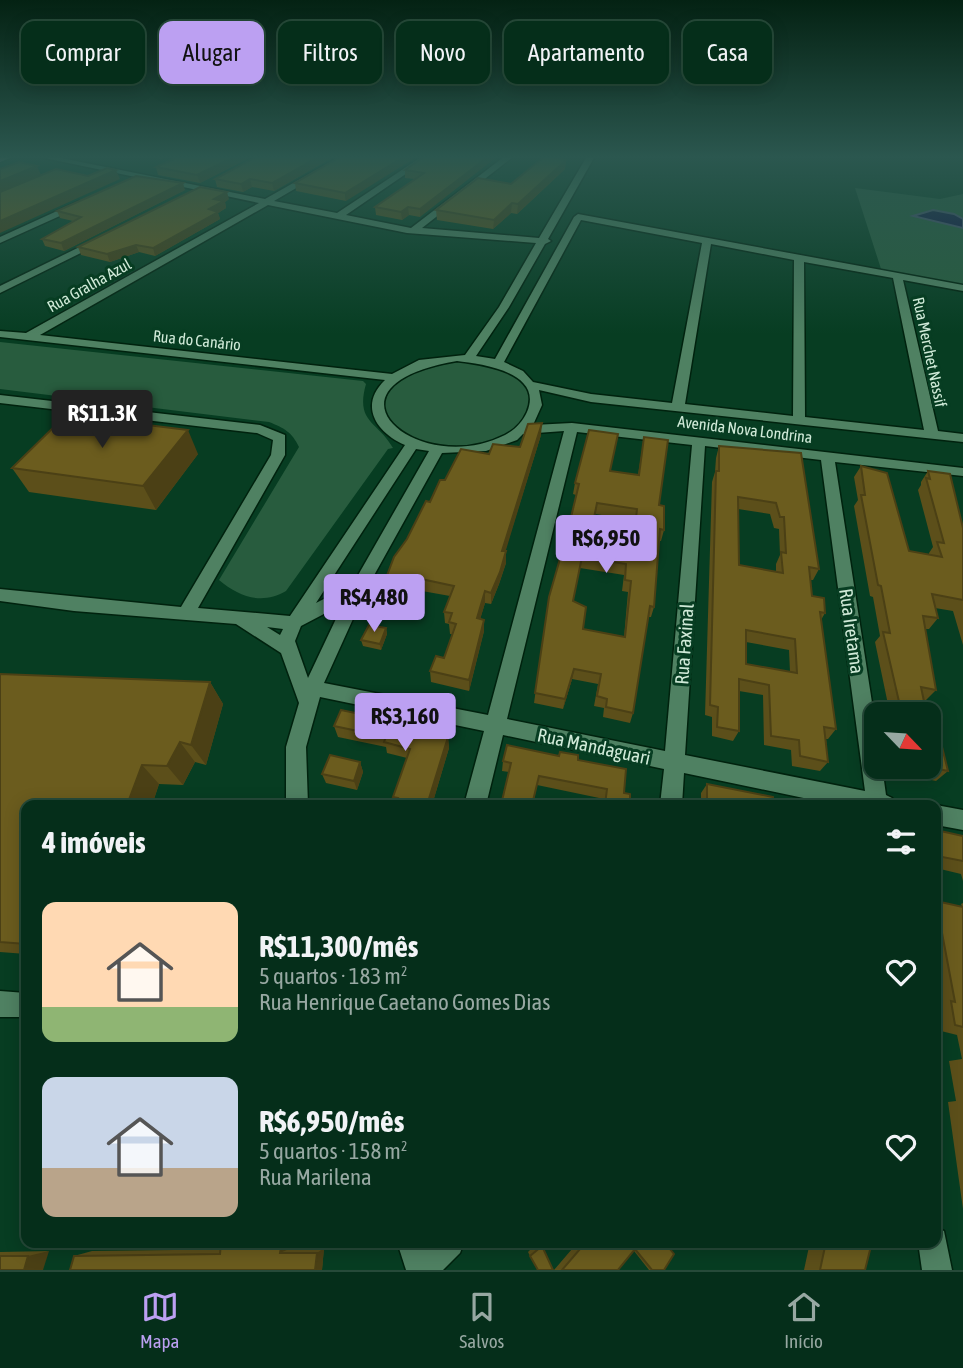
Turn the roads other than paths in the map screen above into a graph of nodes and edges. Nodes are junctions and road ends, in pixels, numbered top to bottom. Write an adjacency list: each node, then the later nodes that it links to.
1 (54, 215): 9 (street)
2 (245, 215): 20 (street, Rua Gralha Azul)
3 (333, 215): 6 (street)
4 (433, 215): 7 (street)
5 (558, 215): 10 (street)
6 (337, 216): 7 (street)
7 (414, 230): 10 (street)
8 (107, 237): 16 (street)
9 (0, 240)
10 (544, 240): 12 (street); 17 (street)
11 (707, 241): 12 (street); 13 (street); 26 (street)
12 (557, 253): 18 (street)
13 (799, 258): 14 (street); 27 (street)
14 (897, 275): 15 (street); 30 (street, Rua Merchet Nassif)
15 (963, 288)
16 (0, 290)
17 (504, 307): 18 (street); 21 (street)
18 (526, 310): 22 (street)
19 (0, 334): 20 (street, Rua do Canário)
20 (28, 337): 23 (street, Rua do Canário)
21 (469, 358): 22 (street); 23 (street)
22 (498, 363): 24 (street)
23 (391, 377): 33 (street)
24 (531, 384): 26 (street, Avenida Nova Londrina); 29 (street)
25 (0, 399): 40 (street)
26 (678, 406): 27 (street, Avenida Nova Londrina)
27 (799, 420): 30 (street, Avenida Nova Londrina)
28 (572, 427): 29 (street, Avenida Nova Londrina); 31 (street, Avenida Nova Londrina); 45 (street)
29 (523, 430): 34 (street)
30 (932, 435): 32 (street, Avenida Nova Londrina)
31 (699, 441): 35 (street, Avenida Nova Londrina); 46 (street, Rua Faxinal)
32 (962, 441)
33 (412, 444): 34 (street); 39 (street)
34 (437, 449): 37 (street)
35 (827, 456): 36 (street, Avenida Nova Londrina); 51 (street, Rua Iretama)
36 (963, 472)
37 (359, 588): 42 (street); 44 (street)
38 (0, 595): 40 (street)
39 (305, 606): 41 (street); 42 (street)
40 (186, 613): 41 (street)
41 (229, 616): 42 (street); 43 (street)
42 (294, 623): 43 (street)
43 (287, 648): 44 (street)
44 (308, 686): 45 (street, Rua Mandaguari); 47 (street)
45 (497, 725): 46 (street, Rua Mandaguari); 48 (street)
46 (676, 764): 49 (street, Rua Faxinal); 50 (street, Rua Mandaguari)
47 (297, 800)
48 (476, 800)
49 (672, 800)
50 (860, 800)
51 (879, 800)
52 (941, 816): 53 (street)
53 (963, 820)
54 (0, 1004): 55 (street)
55 (21, 1005)
56 (414, 1248): 59 (street)
57 (443, 1248): 59 (street)
58 (934, 1248): 60 (street)
59 (421, 1270)
60 (937, 1270)

